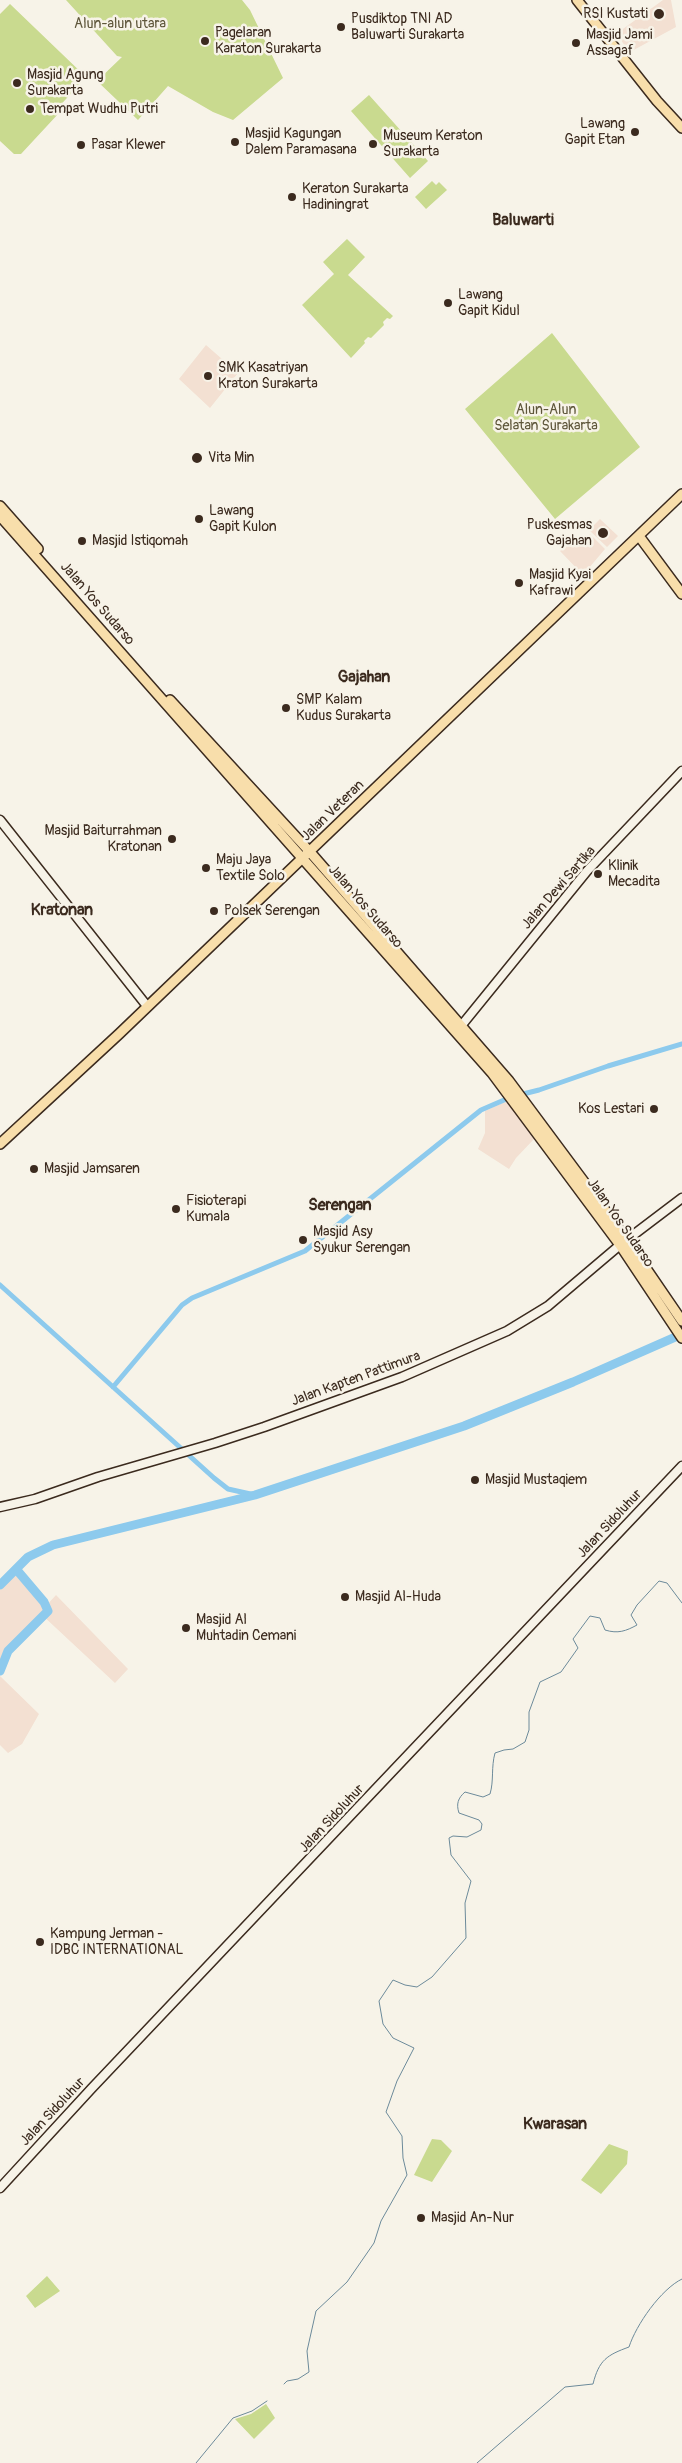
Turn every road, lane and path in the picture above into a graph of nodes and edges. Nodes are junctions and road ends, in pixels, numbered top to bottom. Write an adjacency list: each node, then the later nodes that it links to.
1 (577, 0): 2 (main road)
2 (682, 128)
3 (682, 494): 6 (main road, Jalan Veteran)
4 (0, 506): 8 (main road, Jalan Yos Sudarso)
5 (0, 516): 8 (main road, Jalan Yos Sudarso)
6 (638, 536): 7 (main road); 11 (main road, Jalan Veteran)
7 (682, 594)
8 (76, 597): 11 (main road, Jalan Yos Sudarso)
9 (682, 771): 14 (main road, Jalan Dewi Sartika)
10 (0, 820): 13 (main road)
11 (307, 855): 12 (main road, Jalan Yos Sudarso); 13 (main road, Jalan Veteran)
12 (398, 960): 14 (main road, Jalan Yos Sudarso); 15 (main road, Jalan Yos Sudarso)
13 (147, 1006): 16 (main road, Jalan Veteran)
14 (461, 1026): 15 (main road, Jalan Yos Sudarso)
15 (515, 1095): 18 (main road, Jalan Yos Sudarso)
16 (0, 1144)
17 (682, 1198): 18 (main road, Jalan Kapten Pattimura)
18 (623, 1242): 19 (main road, Jalan Yos Sudarso); 19 (main road, Jalan Yos Sudarso); 22 (main road, Jalan Kapten Pattimura)
19 (679, 1321): 20 (main road, Jalan Yos Sudarso)
20 (682, 1338)
21 (682, 1466): 23 (main road, Jalan Sidoluhur)
22 (0, 1507)
23 (0, 2188)

